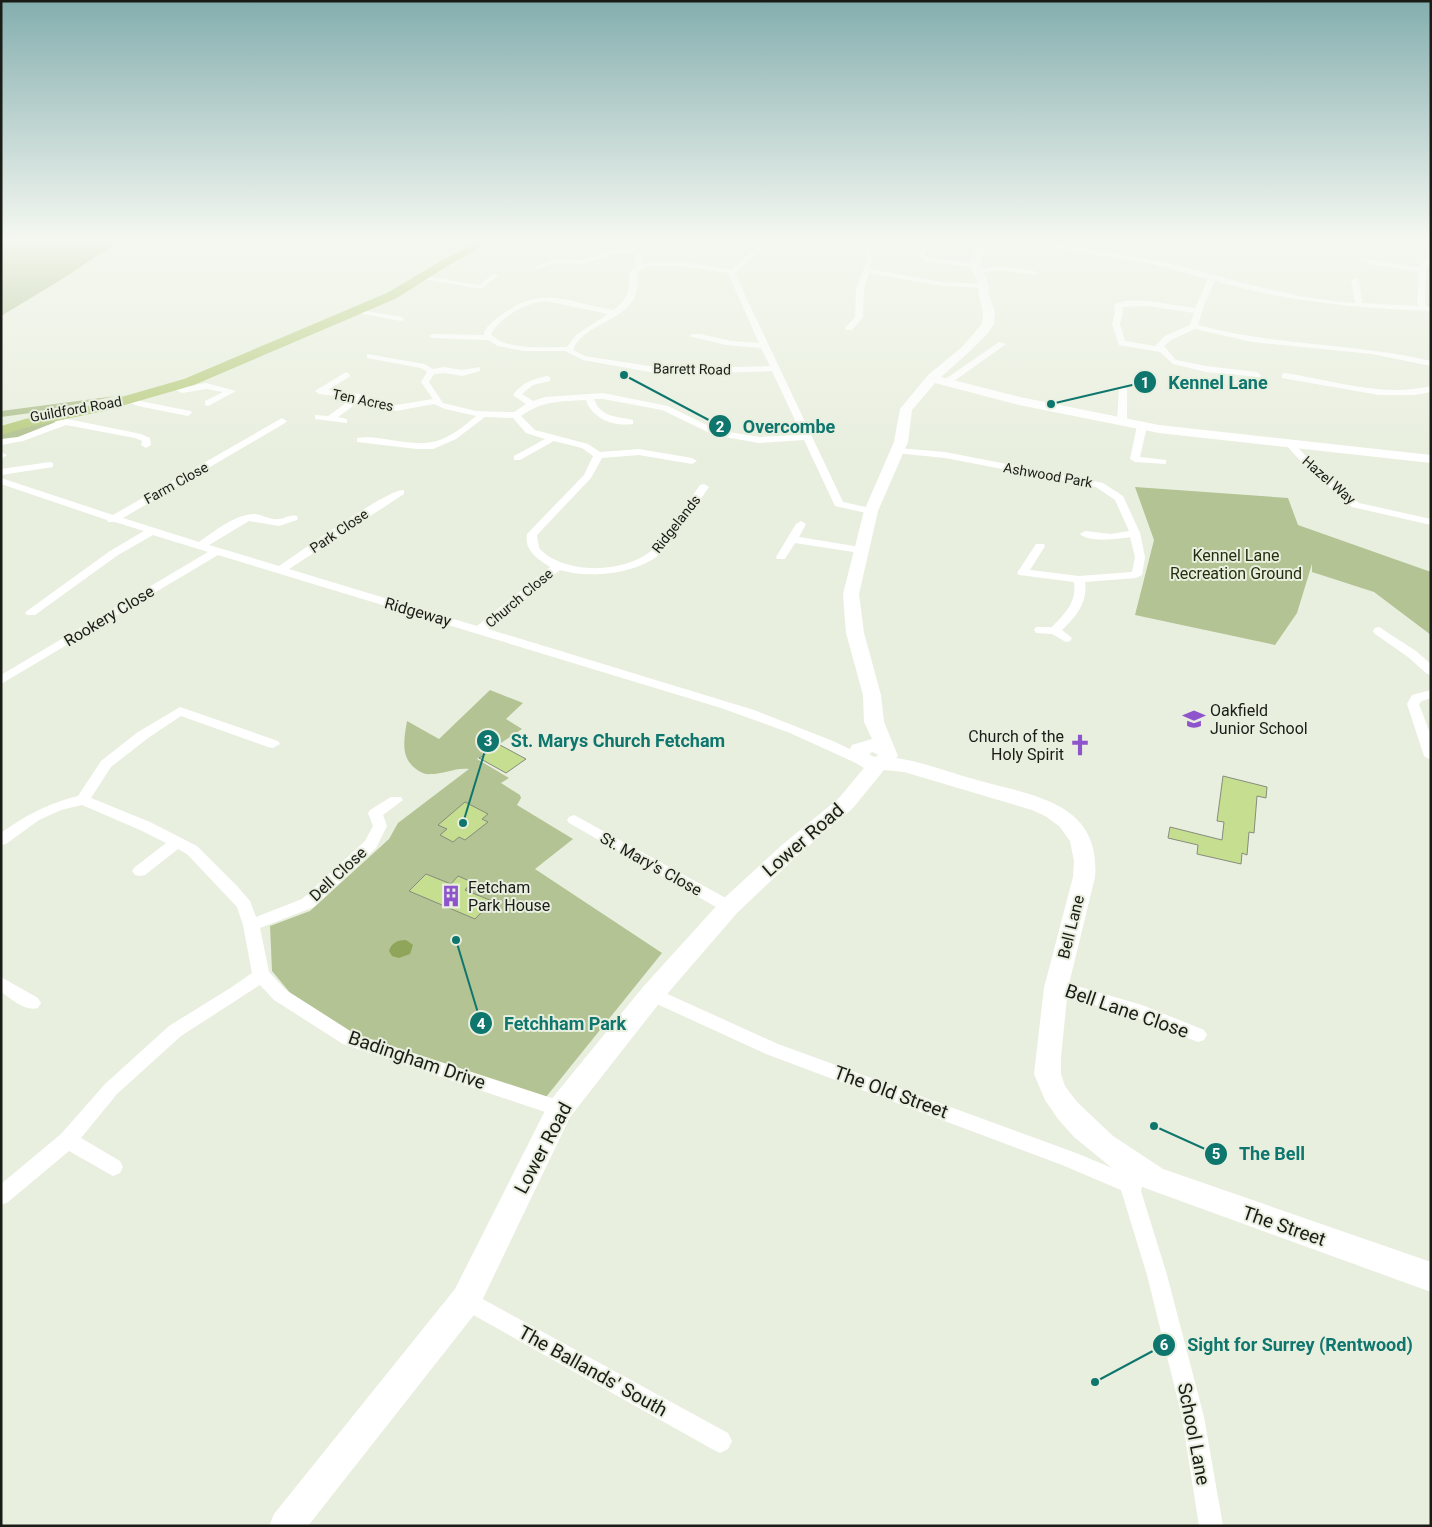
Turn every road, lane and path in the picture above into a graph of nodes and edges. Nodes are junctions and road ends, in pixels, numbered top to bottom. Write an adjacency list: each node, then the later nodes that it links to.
1 (364, 308): 12 (main road)
2 (514, 308): 22 (street)
3 (587, 308): 14 (street)
4 (619, 308): 14 (street)
5 (747, 308): 24 (street)
6 (859, 308): 17 (street)
7 (987, 308): 36 (street)
8 (1118, 308): 26 (street)
9 (1180, 308): 13 (street)
10 (1415, 308): 11 (street)
11 (1428, 309)
12 (358, 311): 15 (street); 39 (main road)
13 (1198, 311): 16 (street)
14 (615, 312): 25 (street)
15 (401, 319)
16 (1194, 326): 18 (street); 19 (street)
17 (849, 328)
18 (1181, 331): 19 (street); 26 (street)
19 (1214, 332): 28 (street)
20 (699, 335): 24 (street)
21 (433, 336): 22 (street)
22 (488, 338): 25 (street)
23 (1002, 344): 36 (street)
24 (764, 345): 29 (street)
25 (569, 349): 29 (street, Barrett Road)
26 (1162, 350): 32 (street)
27 (370, 356): 31 (street)
28 (1431, 364)
29 (775, 368): 60 (street)
30 (477, 369): 31 (street)
31 (431, 372): 43 (street)
32 (1257, 374)
33 (346, 375): 41 (street, Ten Acres)
34 (1285, 376): 38 (street)
35 (547, 379): 45 (street)
36 (940, 380): 57 (street); 65 (street)
37 (1123, 388): 57 (street)
38 (1431, 389)
39 (174, 392): 42 (main road); 44 (street)
40 (589, 396): 45 (street); 56 (street); 60 (street)
41 (360, 397): 43 (street, Ten Acres); 52 (street)
42 (128, 399): 50 (main road, Guildford Road); 51 (street); 59 (main road, Guildford Road)
43 (439, 401): 46 (street)
44 (208, 404)
45 (532, 404): 47 (street)
46 (482, 415): 47 (street); 62 (street)
47 (516, 415): 61 (street)
48 (318, 417): 52 (street)
49 (78, 418): 55 (street, Guildford Road)
50 (48, 419): 55 (street, Guildford Road); 59 (main road, Guildford Road)
51 (176, 419)
52 (330, 419): 54 (street)
53 (282, 421): 77 (street, Farm Close)
54 (344, 421)
55 (65, 422): 59 (street, Guildford Road); 64 (street)
56 (630, 422)
57 (1122, 422): 58 (street)
58 (1142, 426): 63 (street); 70 (street)
59 (2, 430)
60 (807, 437): 75 (street)
61 (554, 438): 66 (street); 67 (street)
62 (360, 440)
63 (1290, 444): 68 (street); 78 (street, Hazel Way)
64 (146, 445)
65 (898, 451): 75 (street); 81 (street, Ashwood Park)
66 (598, 455): 69 (street); 89 (street, Church Close)
67 (517, 458)
68 (1431, 459)
69 (692, 461)
70 (1163, 462)
71 (50, 465): 72 (street)
72 (2, 474): 77 (street, Ridgeway)
73 (704, 486): 89 (street, Ridgelands)
74 (400, 492): 90 (street, Park Close)
75 (871, 511): 86 (street)
76 (293, 518): 84 (street)
77 (112, 520): 80 (street, Ridgeway)
78 (1431, 522)
79 (801, 524): 83 (street)
80 (152, 531): 84 (street, Ridgeway); 92 (street)
81 (1135, 533): 82 (street); 91 (street, Ashwood Park)
82 (1086, 534)
83 (792, 539): 86 (street); 88 (street)
84 (200, 546): 87 (street, Ridgeway)
85 (1040, 546): 91 (street, Ashwood Park)
86 (860, 550): 104 (street)
87 (217, 551): 90 (street, Ridgeway); 99 (street, Rookery Close)
88 (780, 557)
89 (557, 567): 93 (street, Church Close)
90 (279, 571): 93 (street, Ridgeway)
91 (1079, 579): 95 (street)
92 (31, 613)
93 (480, 630): 104 (street, Ridgeway)
94 (1040, 630): 95 (street)
95 (1055, 631): 97 (street)
96 (1379, 631): 98 (street)
97 (1066, 638)
98 (1431, 671)
99 (1, 680)
100 (1431, 694): 101 (street)
101 (1429, 742): 103 (street)
102 (273, 744): 105 (street)
103 (1431, 756)
104 (875, 759): 111 (street, Lower Road); 115 (street, Bell Lane)
105 (83, 800): 108 (street); 109 (street)
106 (396, 800): 112 (street, Dell Close)
107 (574, 820): 111 (street, St. Mary's Close)
108 (1, 840)
109 (177, 842): 110 (street); 112 (street)
110 (140, 870)
111 (729, 907): 116 (street, Lower Road)
112 (251, 925): 113 (street)
113 (260, 975): 119 (street, Badingham Drive); 120 (street)
114 (1, 983): 117 (street)
115 (1056, 987): 118 (street, Bell Lane Close); 122 (street, Bell Lane)
116 (652, 994): 119 (street, Lower Road); 122 (street, The Old Street)
117 (32, 1003)
118 (1198, 1035)
119 (560, 1109): 125 (street, Lower Road)
120 (68, 1140): 121 (street); 123 (street)
121 (113, 1167)
122 (1135, 1178): 124 (street, The Street); 128 (street, School Lane)
123 (1, 1196)
124 (1431, 1278)
125 (466, 1300): 126 (street, The Ballands' South); 127 (street, Lower Road)
126 (720, 1441)
127 (286, 1526)
128 (1211, 1526)

